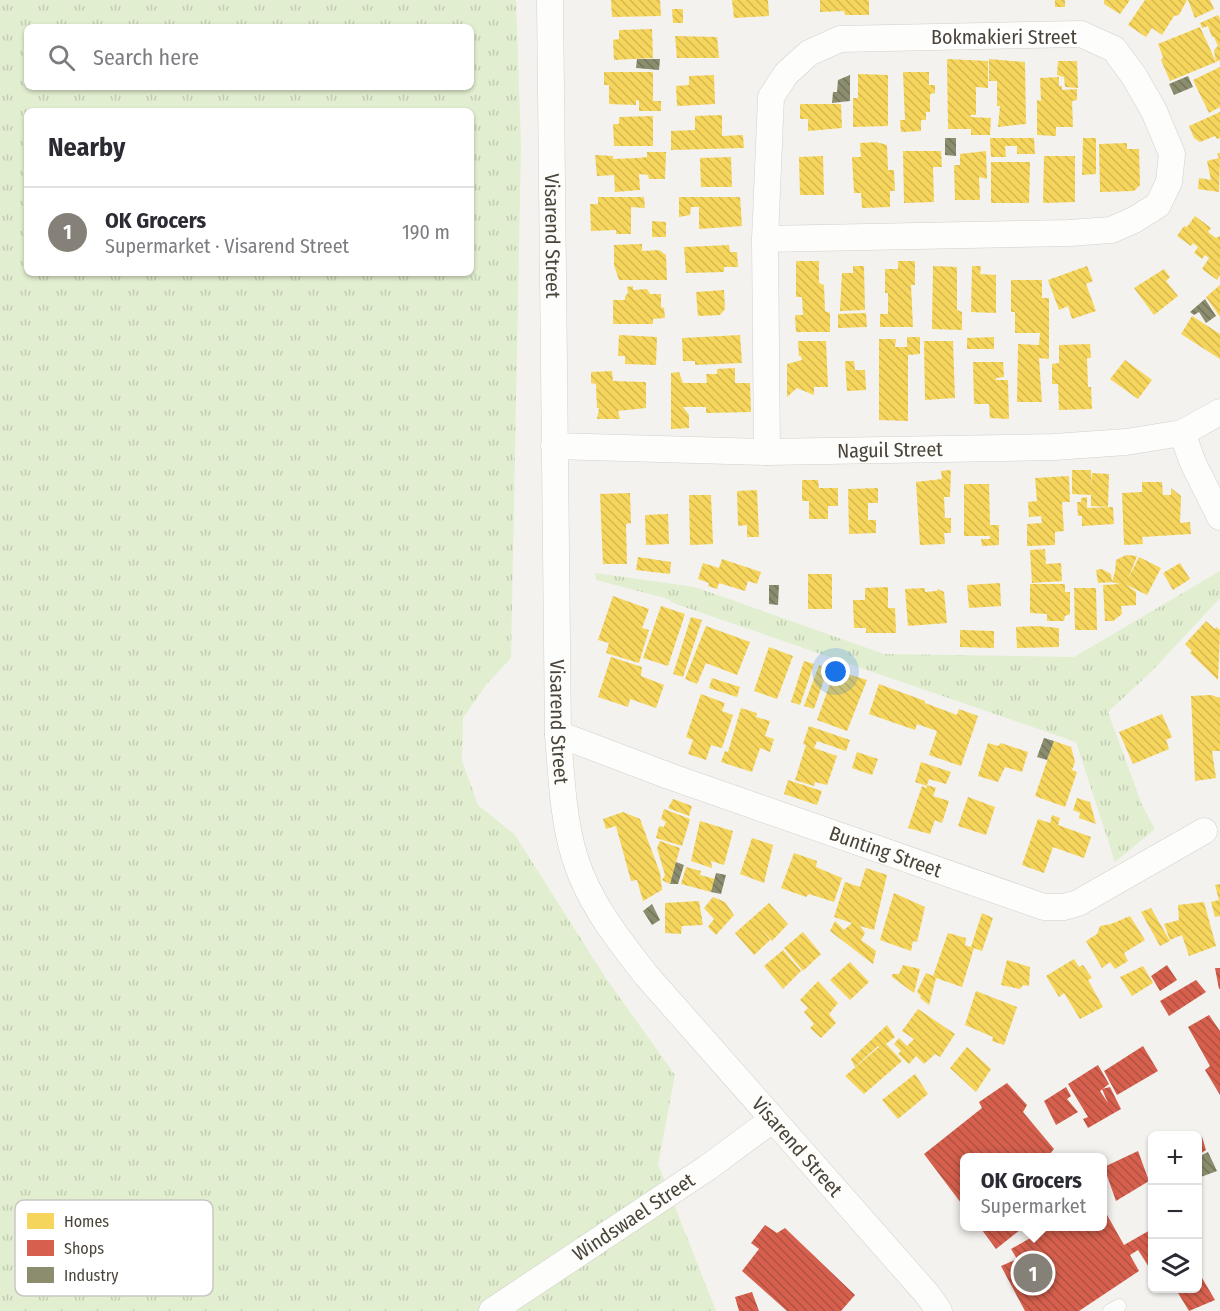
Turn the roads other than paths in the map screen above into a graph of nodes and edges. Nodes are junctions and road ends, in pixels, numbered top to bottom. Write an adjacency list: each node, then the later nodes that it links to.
1 (550, 0): 5 (street, Visarend Street)
2 (765, 239): 2 (street, Bokmakieri Street); 6 (street, Bokmakieri Street)
3 (1220, 412): 4 (street, Naguil Street)
4 (1182, 433): 6 (street, Naguil Street); 7 (street)
5 (554, 446): 6 (street, Naguil Street); 8 (street, Visarend Street)
6 (767, 452)
7 (1220, 518)
8 (558, 734): 9 (street, Bunting Street); 10 (street, Visarend Street)
9 (1204, 831)
10 (772, 1120): 11 (street, Windswael Street); 12 (street, Visarend Street)
11 (492, 1311)
12 (939, 1311)

